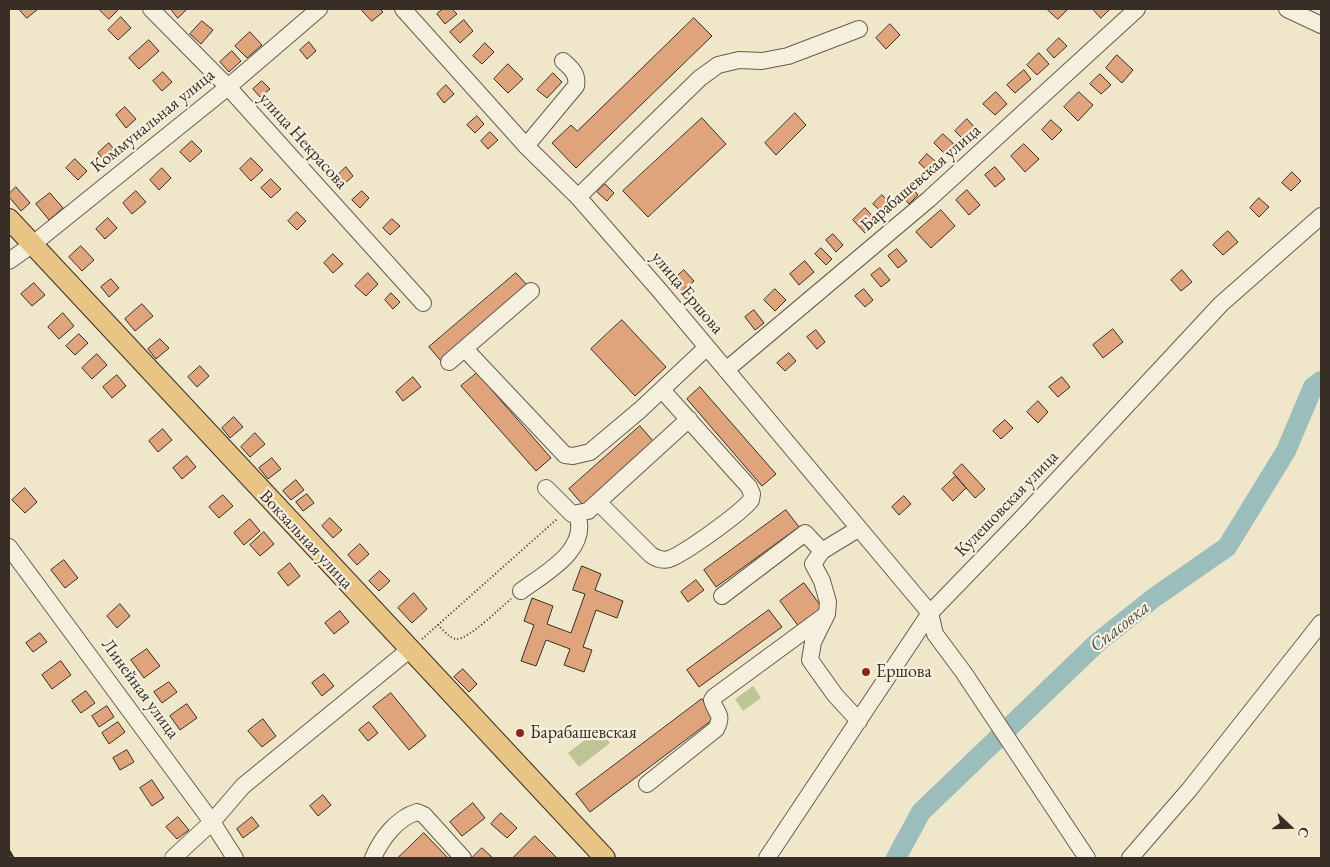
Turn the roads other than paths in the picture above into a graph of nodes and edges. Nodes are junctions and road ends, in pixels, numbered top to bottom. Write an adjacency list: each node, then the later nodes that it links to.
1 (151, 9): 9 (street, улица Некрасова)
2 (319, 9): 9 (street, Коммунальная улица)
3 (403, 9): 10 (street, улица Ершова)
4 (1137, 9): 21 (street, Барабашевская улица)
5 (1287, 9): 6 (street)
6 (1321, 25)
7 (859, 29): 11 (street)
8 (563, 61): 10 (street)
9 (228, 87): 14 (street, Коммунальная улица); 17 (street, улица Некрасова)
10 (526, 146): 11 (street, улица Ершова)
11 (578, 197): 18 (street, улица Ершова)
12 (1321, 216): 32 (street, Кулешовская улица)
13 (9, 219): 14 (main road, Вокзальная улица)
14 (33, 244): 15 (street, Коммунальная улица); 35 (main road, Вокзальная улица)
15 (9, 261)
16 (531, 291): 19 (street)
17 (423, 303)
18 (706, 348): 21 (street, улица Ершова); 22 (street)
19 (465, 349): 20 (street); 22 (street)
20 (449, 362)
21 (726, 370): 27 (street, улица Ершова)
22 (662, 390): 23 (street)
23 (689, 419): 25 (street); 25 (street)
24 (546, 488): 26 (street)
25 (598, 502): 26 (street)
26 (572, 512): 30 (street)
27 (858, 529): 29 (street); 32 (street, улица Ершова)
28 (9, 547): 38 (street, Линейная улица)
29 (822, 551): 31 (street); 33 (street)
30 (521, 591)
31 (722, 596)
32 (930, 613): 36 (street, Кулешовская улица); 45 (street)
33 (827, 614): 36 (street); 37 (street)
34 (1321, 623): 46 (street)
35 (409, 650): 38 (street); 43 (main road, Вокзальная улица)
36 (859, 721): 44 (street, Кулешовская улица)
37 (647, 784)
38 (212, 822): 39 (street); 40 (street, Линейная улица)
39 (173, 858)
40 (235, 858)
41 (373, 858): 42 (street)
42 (464, 858)
43 (605, 858)
44 (767, 858)
45 (1087, 858)
46 (1130, 858)

